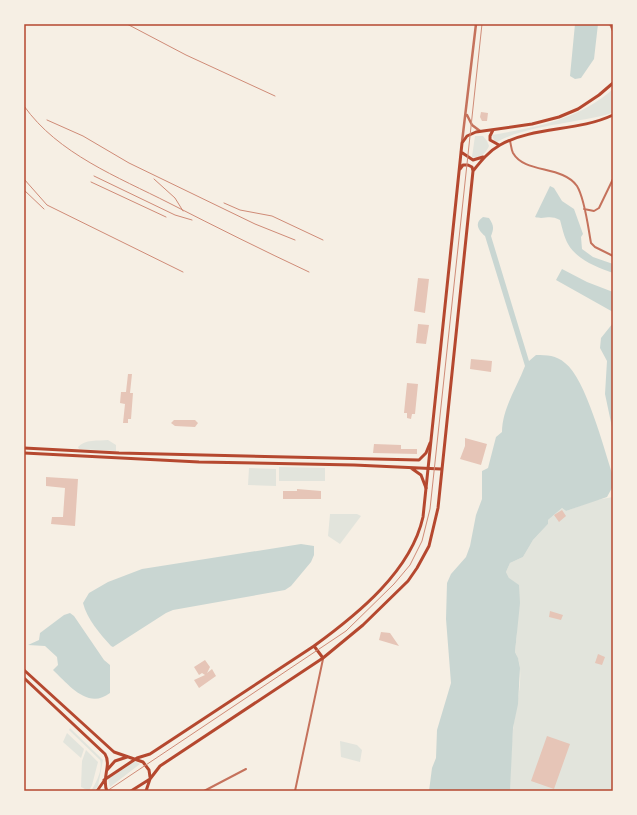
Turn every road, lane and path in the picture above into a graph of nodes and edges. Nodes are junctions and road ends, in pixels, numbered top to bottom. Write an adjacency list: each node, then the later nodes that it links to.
1 (476, 24): 5 (street)
2 (610, 24): 3 (street)
3 (613, 31)
4 (613, 82): 7 (main road)
5 (466, 114): 8 (street); 10 (street)
6 (613, 116): 9 (main road)
7 (494, 130): 8 (main road); 11 (main road)
8 (480, 131): 10 (main road)
9 (510, 141): 11 (main road); 17 (street)
10 (462, 143): 12 (main road)
11 (499, 146): 13 (main road)
12 (461, 152): 13 (main road); 14 (main road)
13 (486, 155): 15 (main road)
14 (459, 170): 15 (main road); 19 (main road)
15 (473, 171): 24 (main road)
16 (613, 179): 17 (street)
17 (584, 209): 18 (street)
18 (613, 256)
19 (430, 442): 20 (main road); 23 (main road)
20 (24, 448)
21 (24, 453): 22 (main road)
22 (409, 467): 23 (main road); 25 (main road)
23 (428, 468): 24 (main road); 25 (main road)
24 (441, 469): 27 (main road)
25 (426, 488): 26 (main road)
26 (314, 646): 27 (main road); 31 (main road)
27 (323, 658): 33 (main road); 40 (street)
28 (24, 670): 30 (main road)
29 (24, 678): 34 (main road)
30 (131, 757): 31 (main road); 34 (main road)
31 (138, 758): 33 (main road); 34 (main road)
32 (246, 769): 39 (street)
33 (150, 778): 37 (main road); 38 (main road)
34 (104, 780): 35 (main road); 36 (main road)
35 (97, 791)
36 (107, 791)
37 (131, 791)
38 (147, 791)
39 (204, 791)
40 (295, 791)

